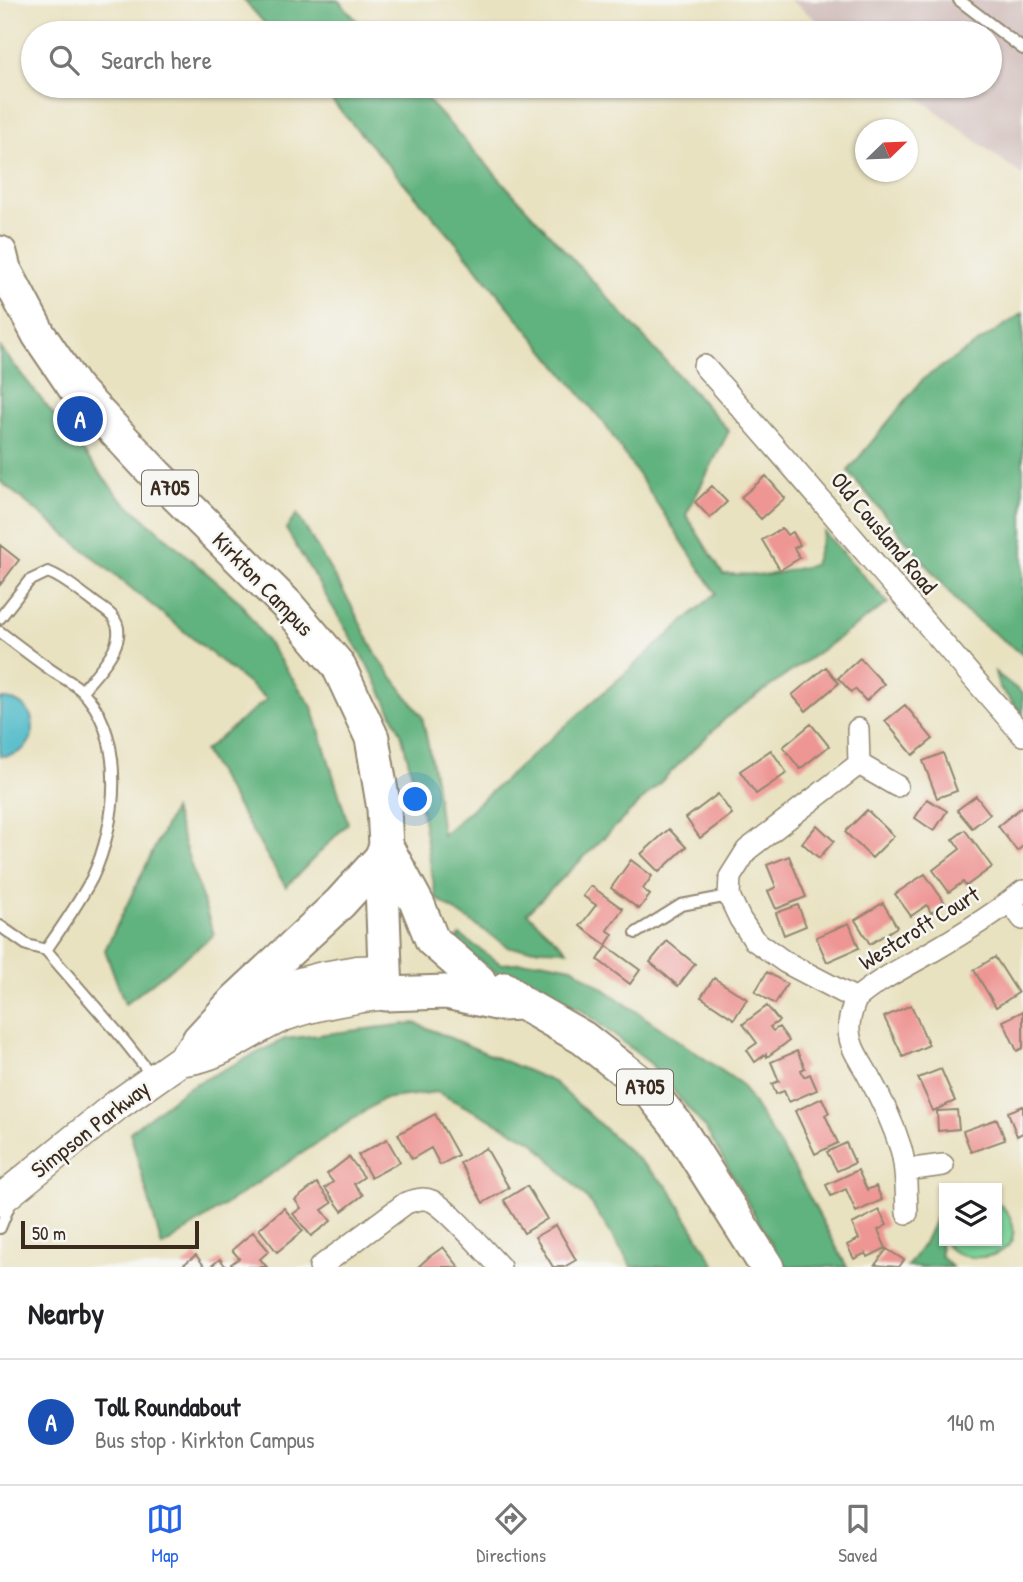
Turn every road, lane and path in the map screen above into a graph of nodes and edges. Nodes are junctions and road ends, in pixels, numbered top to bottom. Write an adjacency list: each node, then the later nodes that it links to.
1 (959, 0): 2 (lane)
2 (986, 21)
3 (1002, 33): 4 (lane)
4 (1023, 49)
5 (0, 253): 14 (main road, Kirkton Campus / A705)
6 (704, 366): 11 (street, Old Cousland Road)
7 (0, 618): 9 (lane)
8 (0, 632): 9 (lane)
9 (82, 691): 20 (lane)
10 (858, 729): 12 (street)
11 (1023, 735)
12 (859, 764): 13 (street); 15 (street)
13 (897, 786)
14 (387, 853): 21 (main road, A705); 22 (main road, Kirkton Campus / A705); 25 (main road)
15 (729, 896): 19 (lane); 23 (street, Westcroft Court)
16 (1016, 897): 17 (street, Westcroft Court); 23 (street, Westcroft Court)
17 (1023, 919)
18 (0, 926): 20 (lane)
19 (636, 933)
20 (46, 950): 26 (lane)
21 (479, 981): 22 (main road, Simpson Parkway / A705); 24 (main road, Simpson Parkway / A705)
22 (394, 982): 24 (main road, Simpson Parkway / A705); 25 (main road, Simpson Parkway)
23 (856, 999): 28 (street, Westcroft Court)
24 (522, 1003): 34 (main road, Simpson Parkway / A705)
25 (190, 1050): 26 (main road, Simpson Parkway)
26 (154, 1079): 29 (main road, Simpson Parkway)
27 (943, 1165): 28 (street)
28 (906, 1170): 30 (street, Westcroft Court)
29 (16, 1187): 31 (lane)
30 (907, 1213)
31 (0, 1228)
32 (320, 1267): 33 (street)
33 (500, 1267)
34 (767, 1267)

